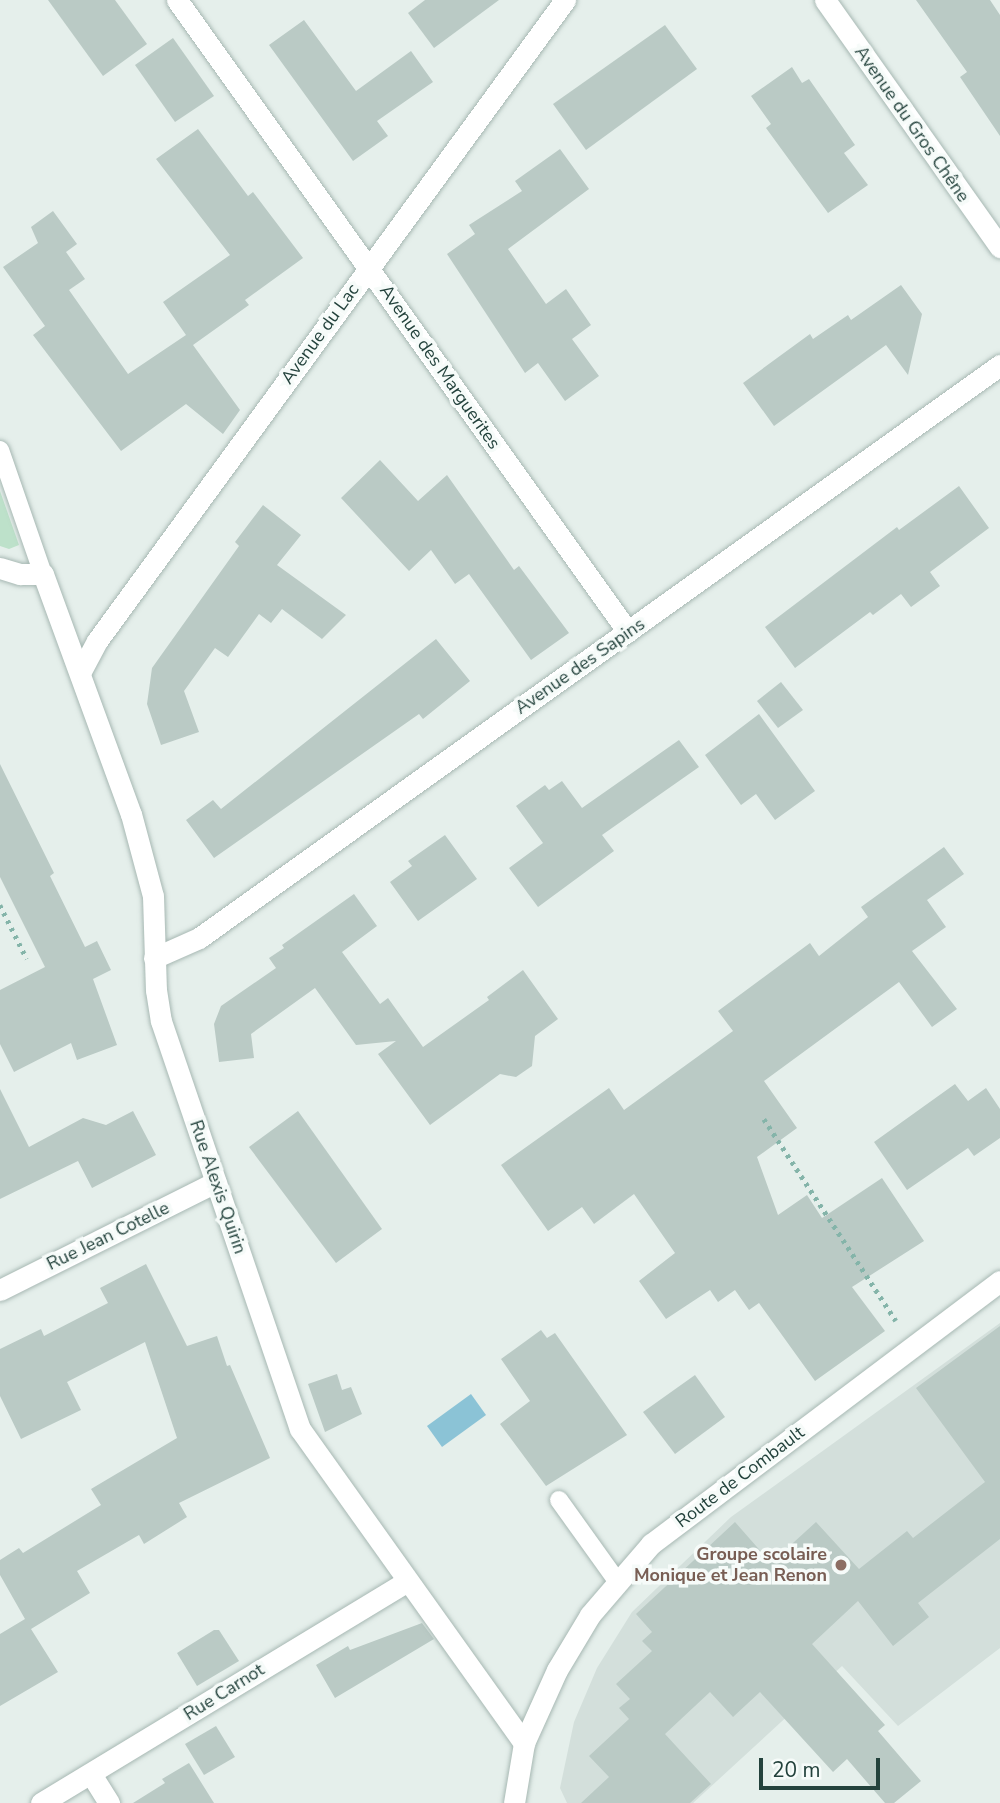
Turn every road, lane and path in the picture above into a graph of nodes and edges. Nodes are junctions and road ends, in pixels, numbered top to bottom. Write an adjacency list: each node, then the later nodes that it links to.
1 (177, 0): 5 (street, Avenue des Marguerites)
2 (565, 0): 5 (street, Avenue du Lac)
3 (825, 0): 4 (street, Avenue du Gros Chêne)
4 (1000, 247)
5 (369, 266): 10 (street, Avenue des Marguerites); 11 (street, Avenue du Lac)
6 (1000, 365): 10 (street, Avenue des Sapins)
7 (0, 450): 9 (lane)
8 (0, 568): 9 (street)
9 (43, 574): 11 (street, Rue Alexis Quirin)
10 (628, 632): 13 (street, Avenue des Sapins)
11 (80, 671): 13 (street, Rue Alexis Quirin)
12 (0, 905): 14 (path)
13 (154, 958): 16 (street, Rue Alexis Quirin)
14 (27, 959)
15 (764, 1119): 19 (path)
16 (216, 1182): 18 (street, Rue Jean Cotelle); 21 (street, Rue Alexis Quirin)
17 (1000, 1282): 19 (street, Route de Combault)
18 (0, 1290)
19 (911, 1345): 22 (street, Route de Combault)
20 (559, 1500): 22 (lane)
21 (407, 1581): 23 (street, Rue Alexis Quirin); 24 (street, Rue Carnot)
22 (617, 1581): 23 (street, Route de Combault)
23 (524, 1744): 27 (street, Route de Combault)
24 (91, 1774): 25 (street, Rue Carnot); 26 (street)
25 (41, 1803)
26 (109, 1803)
27 (514, 1803)

